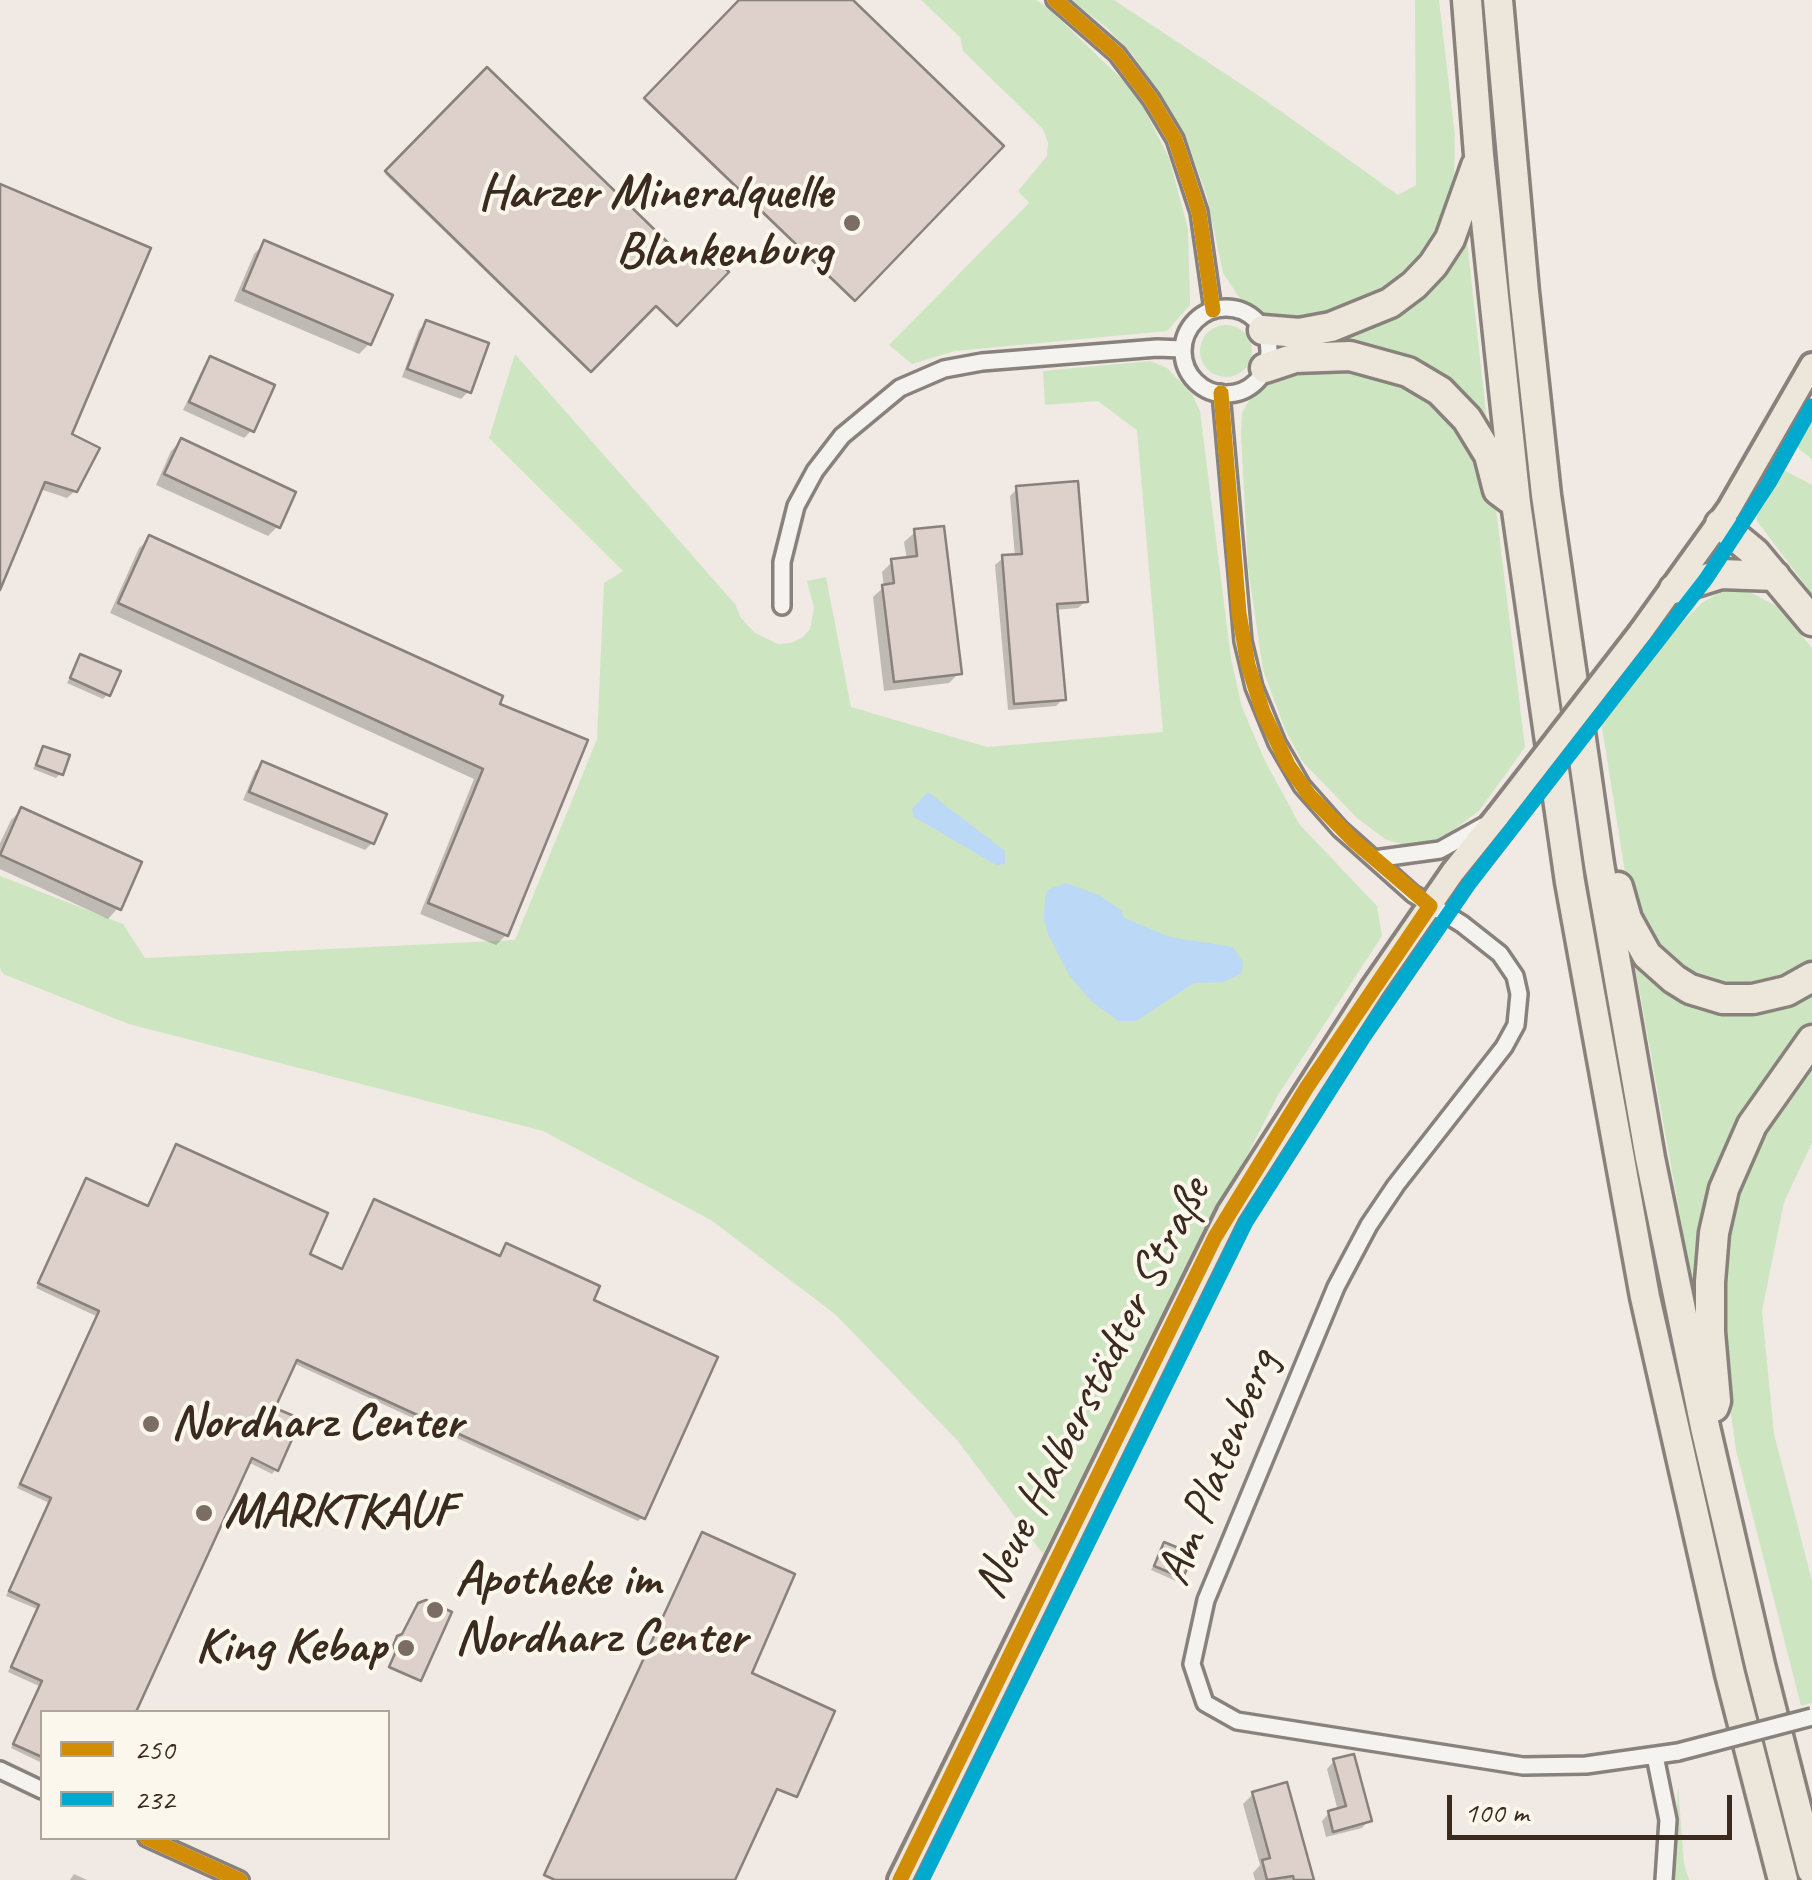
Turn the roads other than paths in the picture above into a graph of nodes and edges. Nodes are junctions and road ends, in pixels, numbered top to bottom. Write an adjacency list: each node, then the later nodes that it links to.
1 (1055, 0): 5 (street)
2 (1467, 0): 4 (highway)
3 (1498, 0): 19 (highway)
4 (1479, 155): 6 (highway); 11 (highway)
5 (1213, 310): 6 (street); 7 (street)
6 (1263, 330): 9 (street)
7 (1183, 350): 10 (street); 15 (street)
8 (1812, 365): 12 (main road, Neue Halberstädter Straße)
9 (1265, 368): 10 (street); 11 (highway)
10 (1221, 394): 18 (street, Am Platenberg)
11 (1516, 503): 33 (highway)
12 (1720, 524): 13 (highway); 14 (main road, Neue Halberstädter Straße)
13 (1775, 576): 14 (highway); 16 (highway)
14 (1674, 590): 17 (main road, Neue Halberstädter Straße, bridge)
15 (782, 606)
16 (1812, 622)
17 (1498, 816): 18 (street); 20 (main road, Neue Halberstädter Straße)
18 (1374, 859): 20 (street, Am Platenberg)
19 (1598, 864): 21 (highway); 23 (highway)
20 (1430, 906): 25 (street, Am Platenberg); 31 (main road, Neue Halberstädter Straße)
21 (1812, 976)
22 (1812, 1040): 23 (highway)
23 (1705, 1427): 29 (highway)
24 (1812, 1717): 25 (street, Am Platenberg, bridge)
25 (1655, 1756): 32 (street)
26 (0, 1770): 27 (street)
27 (40, 1789)
28 (151, 1840): 30 (street)
29 (1812, 1870)
30 (240, 1880)
31 (900, 1880)
32 (1664, 1880)
33 (1783, 1880)

